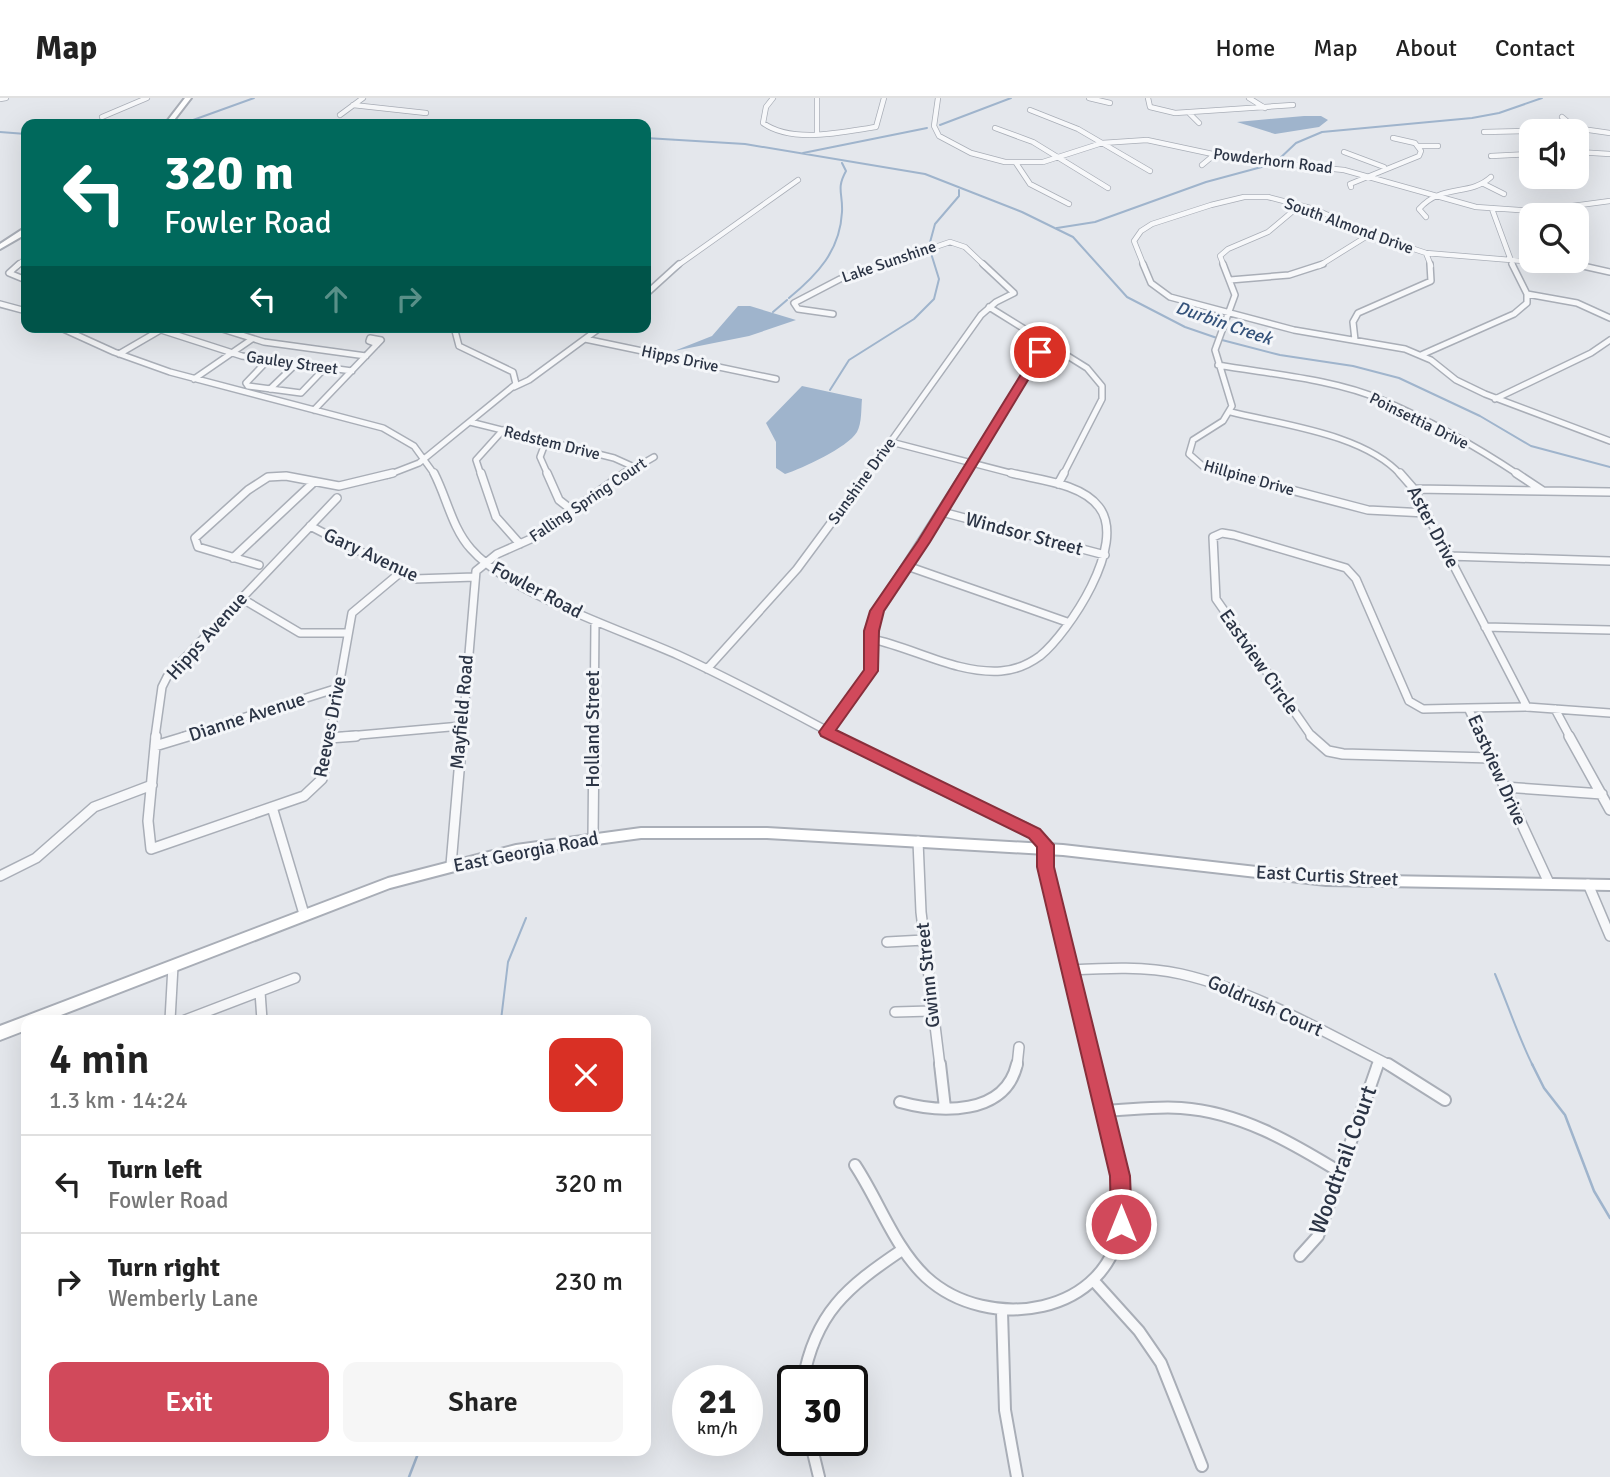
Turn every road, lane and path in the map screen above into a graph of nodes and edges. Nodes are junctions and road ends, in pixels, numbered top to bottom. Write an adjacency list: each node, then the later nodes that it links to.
1 (6, 98): 12 (street)
2 (147, 98): 21 (street)
3 (188, 98): 23 (main road)
4 (363, 98): 14 (street)
5 (773, 98): 30 (street)
6 (817, 98): 30 (street)
7 (884, 98): 30 (street)
8 (938, 98): 45 (street, Powderhorn Road)
9 (1090, 98): 13 (street)
10 (1148, 98): 19 (street)
11 (1249, 98): 16 (street)
12 (0, 99)
13 (1110, 103)
14 (354, 105): 18 (street); 20 (street)
15 (1293, 105): 16 (street)
16 (1265, 108): 19 (street)
17 (1030, 110): 35 (street)
18 (426, 113)
19 (1189, 113): 25 (street)
20 (340, 115)
21 (102, 117)
22 (1562, 117): 24 (street)
23 (172, 119)
24 (1564, 119)
25 (1199, 123)
26 (995, 128): 44 (street)
27 (1589, 130): 32 (street)
28 (1135, 131): 34 (street)
29 (1519, 131): 31 (street)
30 (817, 132)
31 (1484, 132)
32 (1610, 133)
33 (1393, 138): 36 (street)
34 (1138, 139): 35 (street, Powderhorn Road); 41 (street, Powderhorn Road)
35 (1102, 143): 44 (street, Powderhorn Road); 48 (street)
36 (1418, 146): 37 (street); 47 (street)
37 (1438, 146)
38 (1344, 152): 47 (street)
39 (1589, 153): 40 (street)
40 (1610, 154)
41 (1214, 155): 46 (street); 49 (street, Powderhorn Road)
42 (1491, 156): 43 (street)
43 (1519, 156)
44 (1059, 158): 45 (street, Powderhorn Road); 54 (street)
45 (1016, 163): 58 (street)
46 (1202, 165)
47 (1384, 167): 49 (street)
48 (1150, 171)
49 (1364, 174): 53 (street); 56 (street, Powderhorn Road)
50 (1491, 177): 52 (street)
51 (798, 180): 75 (street)
52 (1483, 184): 55 (street); 56 (street)
53 (1351, 187)
54 (1108, 188)
55 (1504, 194)
56 (1429, 197): 61 (street, Powderhorn Road); 63 (street)
57 (1610, 201): 59 (street, Powderhorn Road)
58 (1069, 204)
59 (1589, 204)
60 (1299, 206): 64 (street, South Almond Drive); 74 (street); 82 (street, South Almond Drive)
61 (1492, 209): 62 (street, Powderhorn Road); 68 (street)
62 (1519, 209)
63 (1426, 218)
64 (1372, 233): 67 (street, South Almond Drive); 74 (street)
65 (21, 234): 66 (main road)
66 (2, 245)
67 (1426, 253): 68 (street, South Almond Drive); 92 (street)
68 (1510, 260): 70 (street, South Almond Drive); 77 (street)
69 (21, 262): 71 (street)
70 (1610, 272)
71 (9, 273): 72 (street); 73 (street)
72 (1, 274)
73 (21, 278)
74 (1230, 280): 82 (street)
75 (651, 290)
76 (1014, 293): 79 (street, Sunshine Drive); 81 (street, Lake Sunshine)
77 (1527, 294): 83 (street); 99 (street)
78 (0, 304): 80 (street)
79 (989, 307): 95 (street); 117 (street, Sunshine Drive)
80 (21, 310)
81 (833, 314)
82 (1228, 314): 92 (street); 102 (street)
83 (1610, 318)
84 (72, 333): 96 (street, Fowler Road)
85 (156, 333): 96 (street)
86 (174, 333): 97 (street, Gauley Street)
87 (234, 333): 90 (street)
88 (454, 333): 107 (street)
89 (592, 333): 91 (street)
90 (252, 339): 97 (street); 98 (street)
91 (584, 339): 106 (street, Hipps Drive); 107 (street)
92 (1354, 340): 99 (street)
93 (1610, 340): 109 (street)
94 (377, 345): 98 (street)
95 (1053, 346): 120 (street); 123 (street)
96 (119, 354): 105 (street, Fowler Road)
97 (232, 354): 100 (street, Gauley Street); 105 (street)
98 (366, 355): 104 (street)
99 (1421, 355): 109 (street)
100 (268, 360): 101 (street, Gauley Street); 108 (street)
101 (296, 364): 103 (street, Gauley Street); 108 (street)
102 (1218, 365): 111 (street); 125 (street, Poinsettia Drive)
103 (325, 368): 104 (street, Gauley Street); 108 (street)
104 (352, 371): 110 (street)
105 (194, 379): 110 (street, Fowler Road)
106 (776, 379)
107 (514, 387): 112 (street)
108 (270, 389)
109 (1494, 399): 115 (street)
110 (314, 410): 118 (street, Fowler Road)
111 (1231, 412): 124 (street, Aster Drive); 130 (street, Hillpine Drive)
112 (470, 422): 113 (street, Redstem Drive); 118 (street)
113 (503, 430): 116 (street, Redstem Drive); 132 (street)
114 (1610, 433): 115 (street)
115 (1607, 440)
116 (546, 441): 121 (street, Redstem Drive); 128 (street)
117 (891, 442): 120 (street); 149 (street, Sunshine Drive)
118 (425, 457): 122 (street); 137 (street, Fowler Road)
119 (654, 457): 121 (street, Falling Spring Court)
120 (972, 462): 123 (street); 129 (street)
121 (634, 467): 128 (street, Falling Spring Court)
122 (314, 482): 135 (street); 135 (street)
123 (1058, 484): 133 (street)
124 (1414, 489): 125 (street); 130 (street, Aster Drive)
125 (1543, 491): 126 (street)
126 (1610, 492)
127 (337, 498): 131 (street, Hipps Avenue)
128 (573, 511): 132 (street, Falling Spring Court)
129 (942, 512): 133 (street, Windsor Street); 139 (street)
130 (1426, 513): 134 (street, Aster Drive)
131 (310, 526): 140 (street, Gary Avenue); 142 (street, Hipps Avenue)
132 (520, 544): 137 (street, Falling Spring Court)
133 (1105, 555): 144 (street)
134 (1449, 556): 136 (street); 145 (street, Aster Drive)
135 (233, 558): 138 (street)
136 (1610, 561)
137 (484, 562): 141 (street, Mayfield Road); 143 (street, Fowler Road)
138 (259, 565)
139 (907, 566): 144 (street); 148 (street)
140 (401, 572): 141 (street, Gary Avenue); 147 (street, Reeves Drive)
141 (475, 577): 155 (street, Mayfield Road)
142 (241, 598): 147 (street); 158 (street, Hipps Avenue)
143 (595, 621): 149 (street, Fowler Road); 165 (street, Holland Street)
144 (1067, 622): 148 (street)
145 (1485, 628): 146 (street); 152 (street, Aster Drive)
146 (1610, 631)
147 (348, 633): 150 (street, Reeves Drive)
148 (872, 639): 156 (street)
149 (707, 669): 156 (street, Fowler Road)
150 (338, 688): 157 (street, Reeves Drive); 158 (street, Dianne Avenue)
151 (1468, 708): 152 (street, Eastview Drive); 159 (street, Eastview Drive); 159 (street, Eastview Circle)
152 (1527, 708): 153 (street, Eastview Drive)
153 (1555, 709): 154 (street, Eastview Drive); 162 (street)
154 (1610, 713)
155 (461, 726): 157 (street); 168 (street, Mayfield Road)
156 (826, 732): 167 (street, Fowler Road)
157 (329, 738): 163 (street, Reeves Drive)
158 (155, 746): 160 (street, Hipps Avenue)
159 (1491, 758): 161 (street, Eastview Drive)
160 (152, 785): 163 (street, Hipps Avenue); 169 (street)
161 (1504, 787): 162 (street); 170 (street, Eastview Drive)
162 (1602, 794): 164 (street)
163 (272, 807): 173 (street)
164 (1610, 810)
165 (593, 838): 166 (main road, East Georgia Road); 168 (main road, East Georgia Road)
166 (918, 841): 167 (main road, East Georgia Road); 175 (street, Gwinn Street)
167 (1046, 849): 170 (main road, East Curtis Street); 178 (street)
168 (451, 865): 173 (main road, East Georgia Road)
169 (0, 876)
170 (1549, 883): 171 (main road, East Curtis Street)
171 (1587, 884): 172 (main road, East Curtis Street); 174 (street)
172 (1610, 886)
173 (304, 914): 177 (main road, East Georgia Road)
174 (1610, 936)
175 (924, 940): 176 (street); 181 (street, Gwinn Street)
176 (887, 942)
177 (173, 965): 183 (main road, East Georgia Road); 184 (street)
178 (1070, 970): 190 (street, Goldrush Court); 194 (street)
179 (296, 978): 180 (street)
180 (260, 992): 185 (street); 186 (street)
181 (931, 1011): 182 (street); 193 (street, Gwinn Street)
182 (895, 1012)
183 (45, 1015)
184 (170, 1015)
185 (198, 1015)
186 (262, 1015)
187 (21, 1025): 188 (main road)
188 (0, 1033)
189 (1019, 1046): 193 (street)
190 (1379, 1060): 191 (street, Goldrush Court); 196 (street, Woodtrail Court)
191 (1444, 1100)
192 (900, 1102): 193 (street)
193 (945, 1108)
194 (1105, 1111): 196 (street); 199 (street)
195 (855, 1165): 197 (street)
196 (1340, 1172): 198 (street, Woodtrail Court)
197 (902, 1250): 200 (street); 201 (street)
198 (1300, 1256)
199 (1093, 1280): 200 (street); 203 (street)
200 (1003, 1312): 205 (street)
201 (806, 1365)
202 (814, 1456): 204 (street)
203 (1202, 1466)
204 (819, 1477)
205 (1017, 1477)

